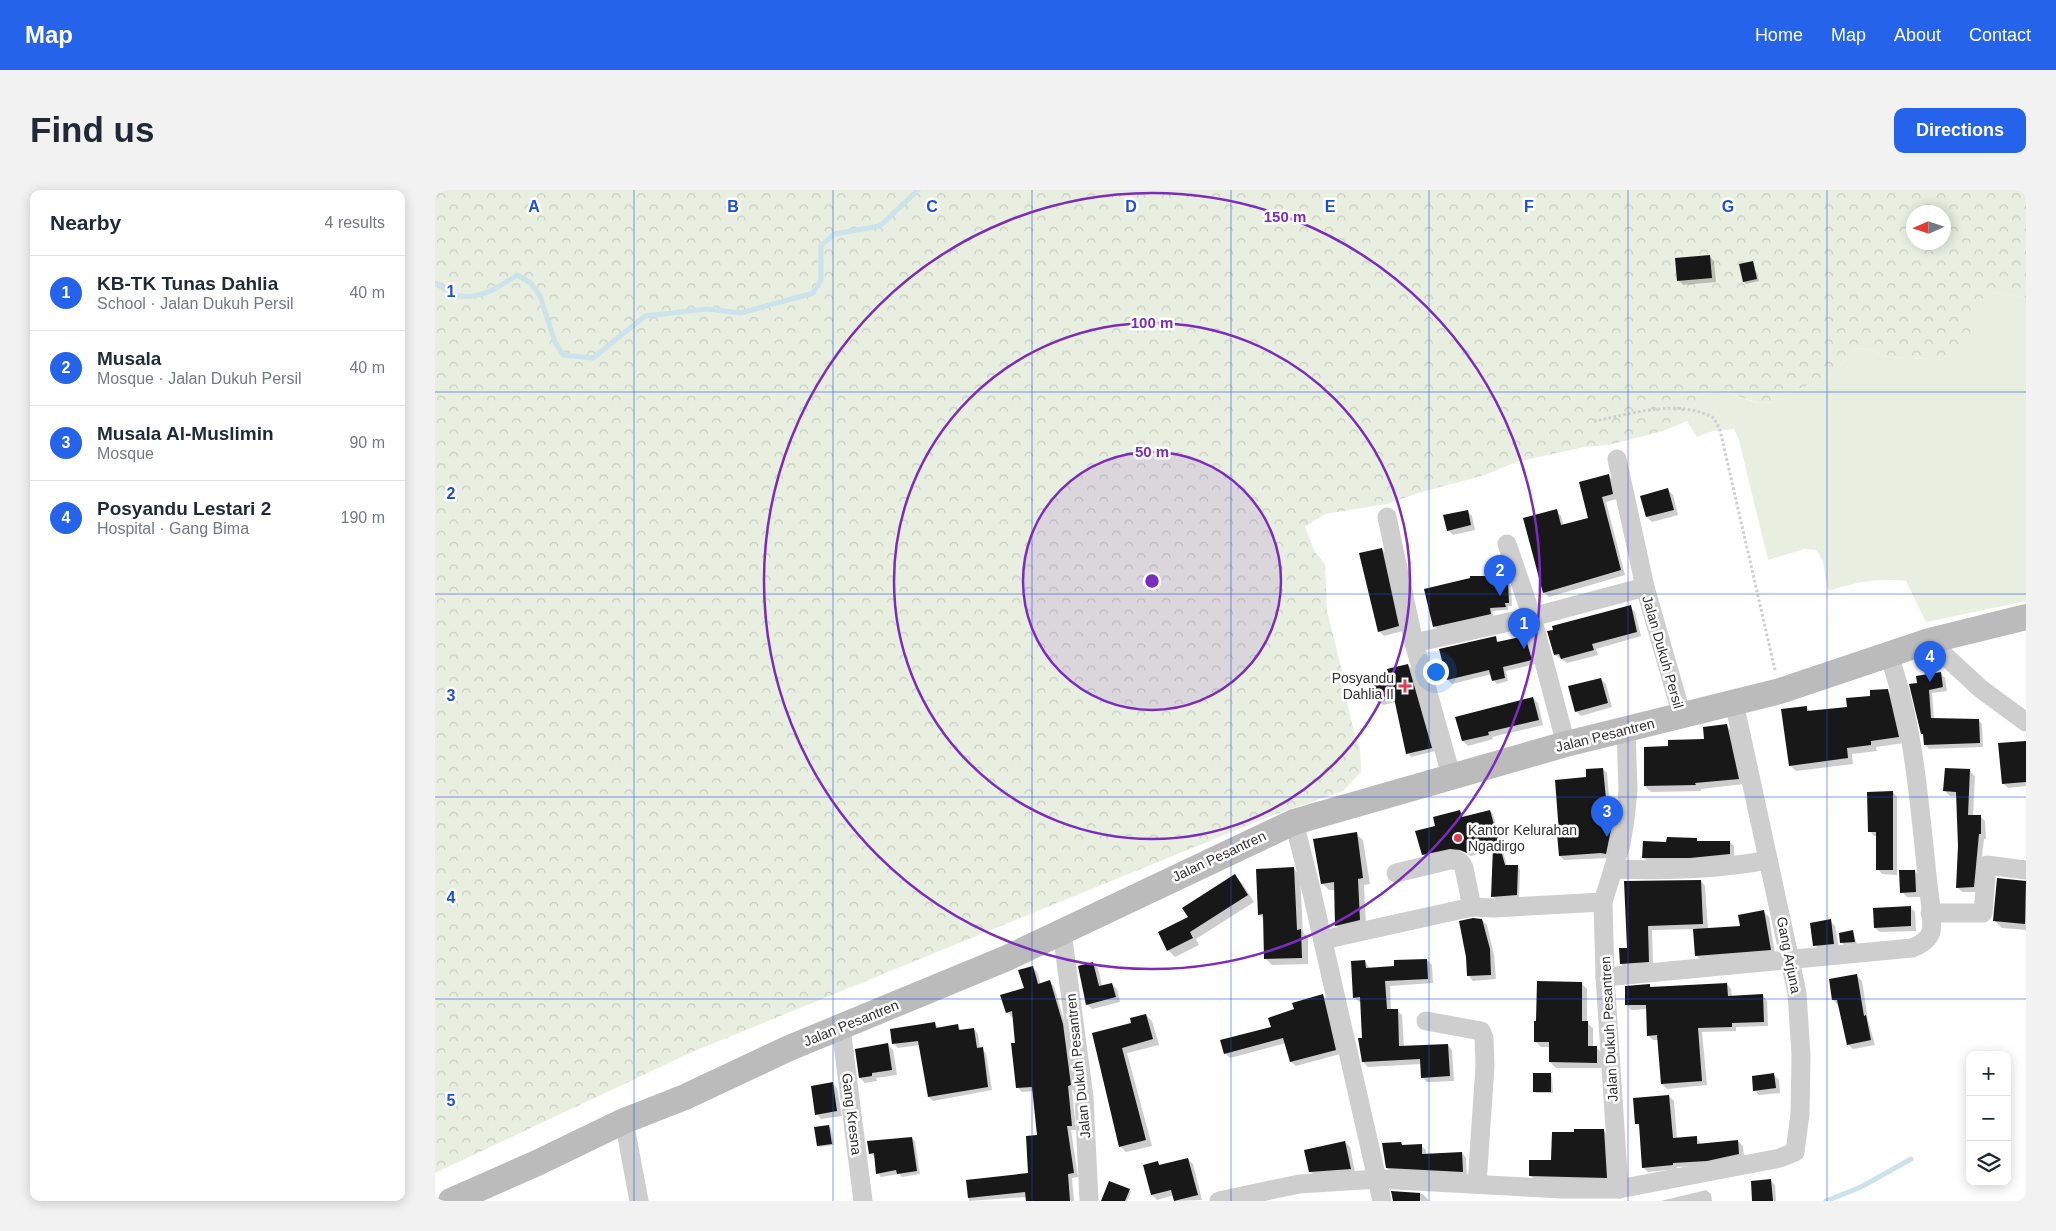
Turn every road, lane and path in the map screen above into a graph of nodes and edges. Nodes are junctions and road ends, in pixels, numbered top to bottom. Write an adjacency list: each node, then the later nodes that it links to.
1 (1594, 421): 11 (path)
2 (1617, 458): 5 (street, Jalan Dukuh Persil)
3 (1387, 517): 9 (street)
4 (1507, 544): 6 (street)
5 (1645, 588): 6 (street, Jalan Dukuh Persil); 13 (street, Jalan Dukuh Persil)
6 (1532, 616): 9 (street, Jalan Dukuh Persil); 16 (street)
7 (2026, 617): 8 (main road, Jalan Pesantren)
8 (1929, 641): 10 (main road, Jalan Pesantren); 14 (street)
9 (1414, 643): 17 (street)
10 (1888, 653): 11 (main road, Jalan Pesantren); 25 (street)
11 (1780, 690): 12 (main road, Jalan Pesantren)
12 (1734, 702): 13 (main road, Jalan Pesantren); 19 (street, Gang Arjuna)
13 (1682, 716): 15 (main road, Jalan Pesantren)
14 (2026, 722)
15 (1626, 730): 16 (main road, Jalan Pesantren); 20 (street, Jalan Dukuh Pesantren)
16 (1566, 744): 17 (main road, Jalan Pesantren)
17 (1451, 775): 18 (main road, Jalan Pesantren)
18 (1293, 822): 26 (main road, Jalan Pesantren); 27 (street)
19 (1768, 860): 20 (street); 28 (street, Gang Arjuna)
20 (1613, 869): 23 (street, Jalan Dukuh Pesantren)
21 (2026, 870): 25 (street)
22 (1396, 873): 24 (street)
23 (1603, 902): 24 (street); 29 (street, Jalan Dukuh Pesantren)
24 (1472, 907): 27 (street)
25 (1930, 912): 28 (street)
26 (1062, 932): 31 (main road, Jalan Pesantren); 39 (street, Jalan Dukuh Pesantren)
27 (1323, 940): 33 (street)
28 (1791, 961): 29 (street); 35 (street, Gang Arjuna)
29 (1605, 977): 35 (street, Jalan Dukuh Pesantren)
30 (1426, 1021): 34 (street)
31 (841, 1028): 32 (main road, Jalan Pesantren); 38 (street, Gang Kresna)
32 (624, 1121): 36 (main road, Jalan Pesantren); 37 (street)
33 (1378, 1179): 34 (street); 40 (street); 41 (street)
34 (1477, 1184): 35 (street)
35 (1619, 1189)
36 (451, 1201)
37 (639, 1201)
38 (863, 1201)
39 (1089, 1201)
40 (1219, 1201)
41 (1382, 1201)

